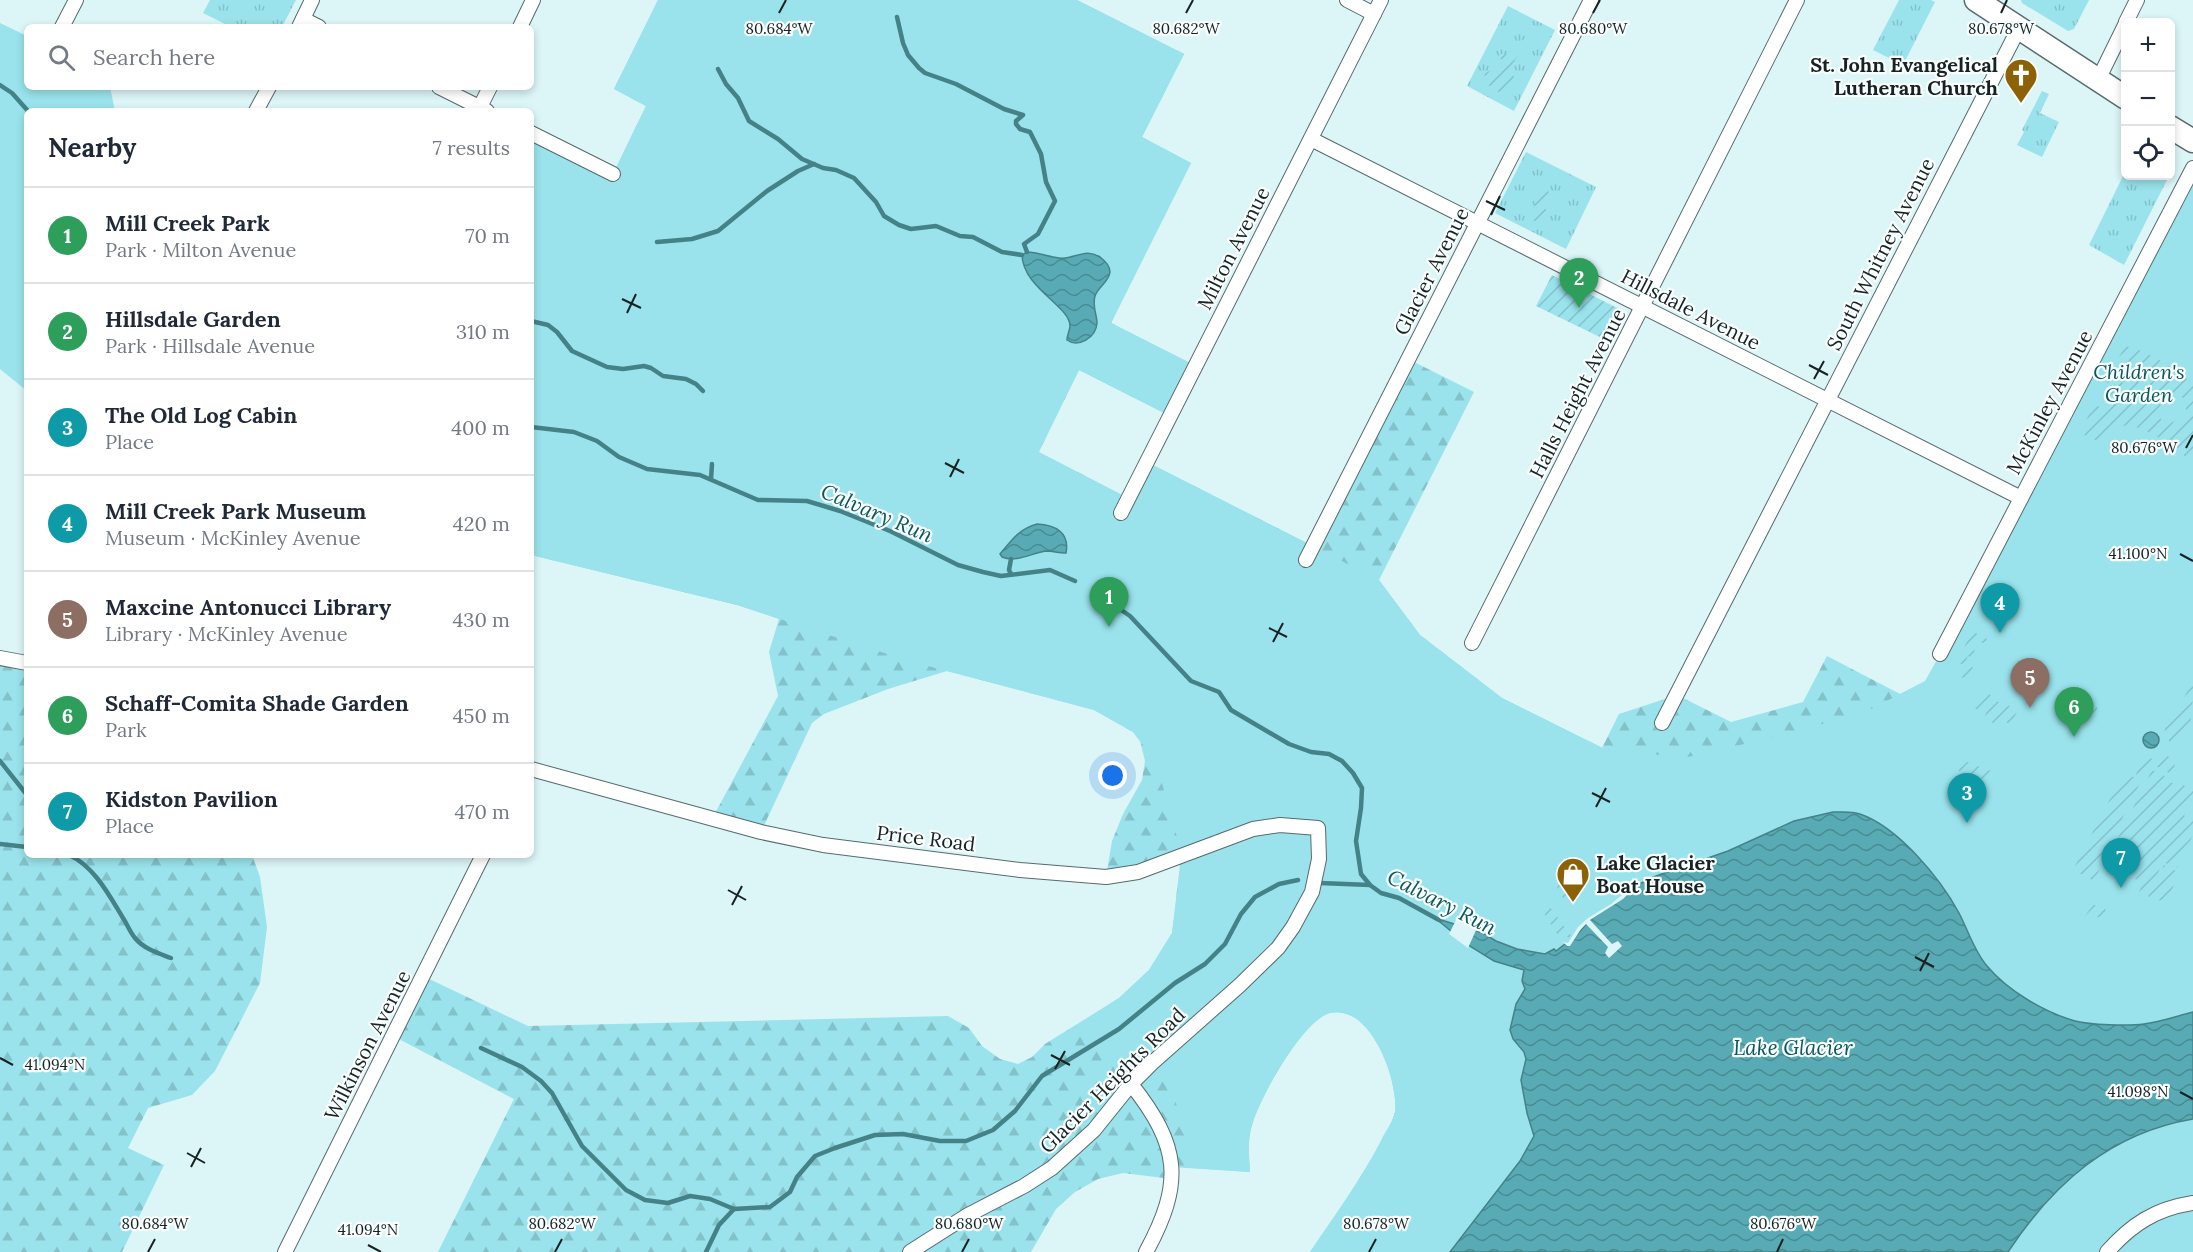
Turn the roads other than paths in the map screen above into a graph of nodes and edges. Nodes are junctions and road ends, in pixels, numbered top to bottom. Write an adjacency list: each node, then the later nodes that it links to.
1 (76, 0): 14 (street)
2 (312, 0): 13 (street)
3 (533, 0): 15 (street)
4 (1347, 0): 11 (street)
5 (1381, 0): 11 (street, Milton Avenue)
6 (1591, 0): 32 (street, Glacier Avenue)
7 (1797, 0): 33 (street, Halls Height Avenue)
8 (1976, 0): 10 (main road)
9 (2137, 0): 12 (street)
10 (1999, 6): 16 (main road)
11 (1374, 14): 28 (street, Milton Avenue)
12 (2128, 18)
13 (301, 23)
14 (64, 24)
15 (521, 24)
16 (2019, 28): 18 (main road); 34 (street, South Whitney Avenue)
17 (2121, 33): 18 (street)
18 (2098, 80): 22 (main road)
19 (266, 90): 23 (street)
20 (445, 90): 24 (street)
21 (489, 90): 25 (street)
22 (2121, 95)
23 (258, 108)
24 (481, 108)
25 (483, 108)
26 (2175, 130): 29 (main road)
27 (534, 134): 31 (street)
28 (1311, 139): 32 (street, Hillsdale Avenue); 36 (street, Milton Avenue)
29 (2193, 141)
30 (2193, 168): 35 (street, McKinley Avenue)
31 (613, 174)
32 (1477, 223): 33 (street, Hillsdale Avenue); 37 (street, Glacier Avenue)
33 (1642, 306): 34 (street, Hillsdale Avenue); 38 (street, Halls Height Avenue)
34 (1828, 400): 35 (street, Hillsdale Avenue); 42 (street, South Whitney Avenue)
35 (2021, 498): 39 (street, McKinley Avenue)
36 (1121, 513)
37 (1306, 560)
38 (1473, 643)
39 (1940, 654)
40 (0, 658): 41 (street)
41 (24, 662)
42 (1662, 723)
43 (534, 770): 44 (street, Price Road)
44 (1318, 828): 46 (street, Glacier Heights Road)
45 (482, 858): 48 (street, Wilkinson Avenue)
46 (1131, 1084): 49 (street, Glacier Heights Road); 50 (street)
47 (2193, 1203): 51 (street)
48 (285, 1252)
49 (910, 1252)
50 (1146, 1252)
51 (2107, 1252)

